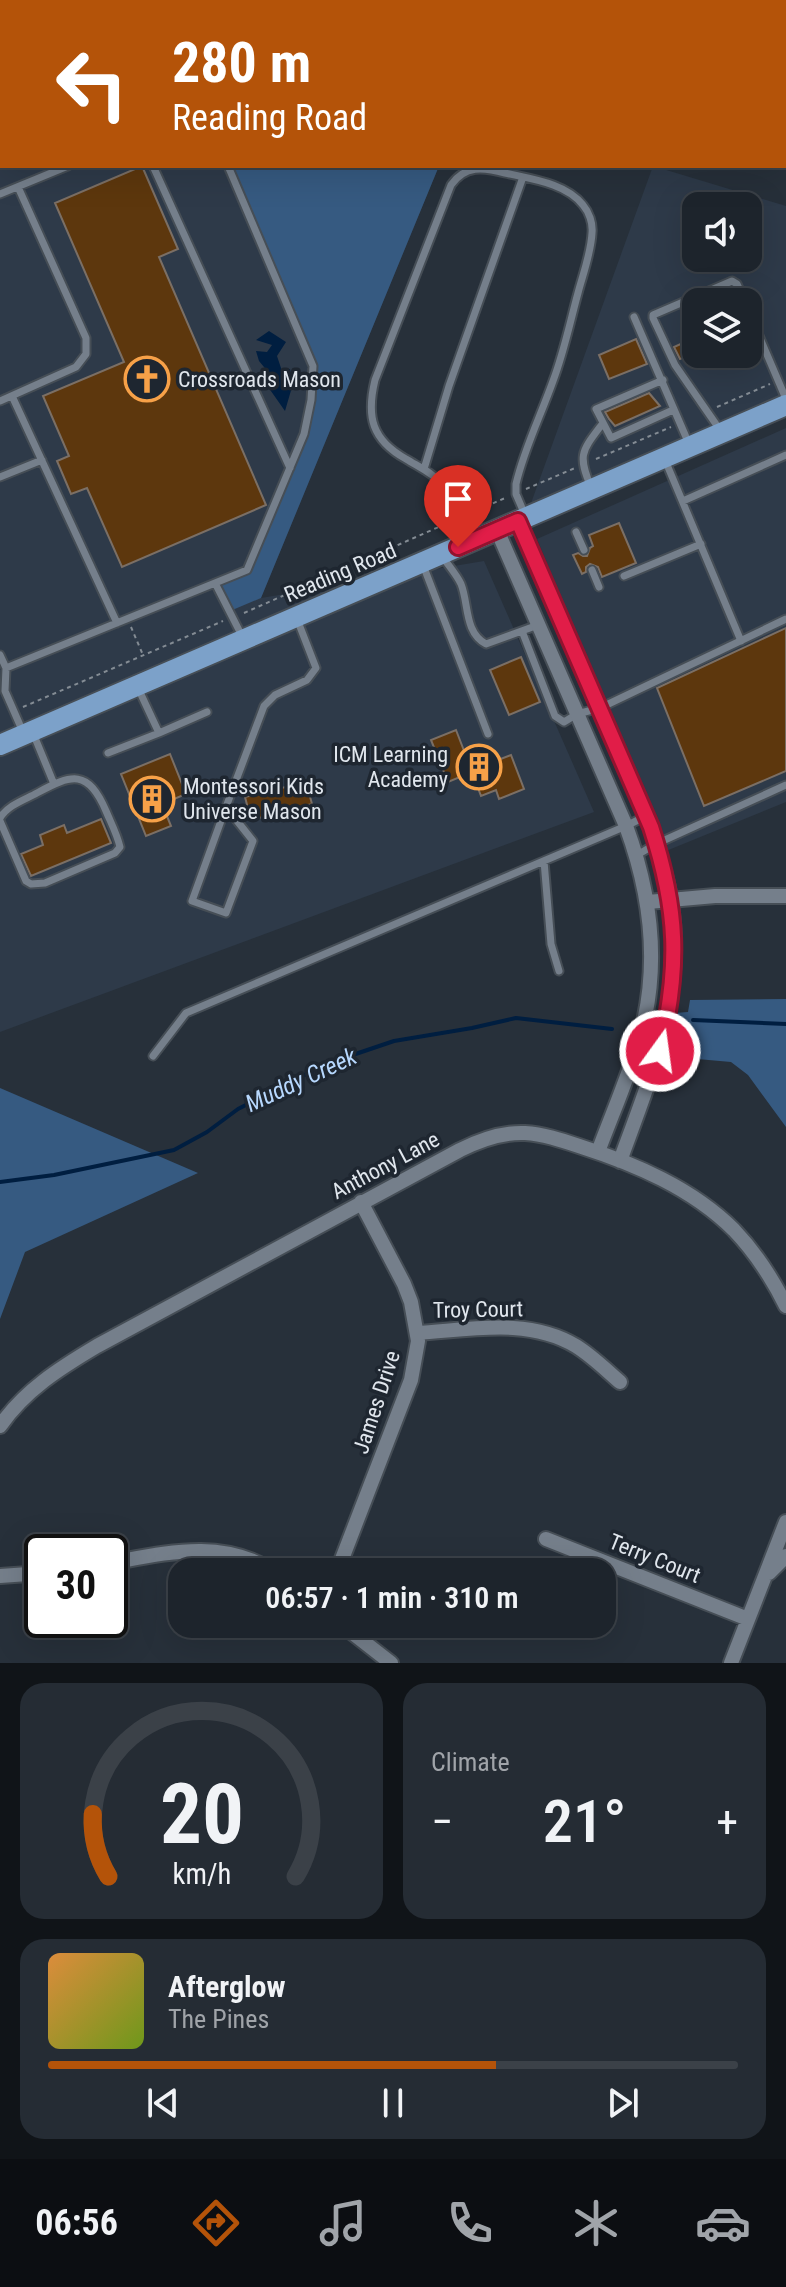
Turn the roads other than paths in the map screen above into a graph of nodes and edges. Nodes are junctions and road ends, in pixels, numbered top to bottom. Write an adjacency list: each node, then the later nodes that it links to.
1 (63, 168): 5 (lane)
2 (154, 168): 27 (lane)
3 (229, 168): 27 (lane)
4 (523, 177): 28 (lane); 28 (lane); 32 (lane)
5 (18, 187): 6 (lane); 13 (lane)
6 (0, 194)
7 (715, 288): 8 (lane)
8 (739, 288)
9 (682, 302): 22 (lane)
10 (634, 317): 12 (lane)
11 (762, 342): 15 (lane)
12 (663, 380): 16 (lane); 20 (lane)
13 (12, 396): 14 (lane); 26 (lane)
14 (0, 401)
15 (786, 402): 22 (main road, Reading Road)
16 (673, 410): 19 (lane); 23 (lane)
17 (643, 413): 19 (lane)
18 (622, 422): 21 (lane)
19 (648, 422): 21 (lane)
20 (603, 423): 21 (lane); 30 (lane)
21 (627, 431)
22 (722, 433): 23 (main road, Reading Road)
23 (690, 446): 25 (main road, Reading Road)
24 (786, 455): 31 (lane)
25 (665, 457): 30 (main road, Reading Road); 31 (lane)
26 (42, 460): 29 (lane); 45 (lane)
27 (290, 468): 41 (lane)
28 (424, 469): 35 (lane)
29 (0, 477)
30 (592, 489): 32 (main road, Reading Road)
31 (683, 501): 36 (lane)
32 (522, 519): 33 (main road, Reading Road); 53 (street)
33 (497, 530): 35 (main road, Reading Road); 46 (street)
34 (576, 532): 37 (lane)
35 (475, 540): 38 (main road, Reading Road)
36 (701, 544): 40 (lane); 49 (lane)
37 (584, 550)
38 (431, 558): 43 (main road, Reading Road); 47 (lane); 58 (lane)
39 (592, 570): 42 (lane)
40 (624, 576)
41 (215, 583): 45 (lane); 48 (lane)
42 (599, 587)
43 (297, 617): 48 (main road, Reading Road); 63 (lane)
44 (786, 619): 49 (lane)
45 (117, 623): 51 (lane)
46 (538, 624): 47 (lane); 55 (street)
47 (522, 631): 55 (lane)
48 (244, 640): 52 (main road, Reading Road)
49 (741, 641): 53 (lane)
50 (0, 655): 51 (lane)
51 (6, 668): 56 (lane)
52 (137, 686): 56 (main road, Reading Road); 57 (lane)
53 (600, 708): 55 (lane); 64 (street)
54 (207, 712): 57 (lane)
55 (577, 714): 66 (street)
56 (28, 733): 59 (main road, Reading Road); 61 (lane)
57 (159, 733): 60 (lane)
58 (488, 734)
59 (0, 745)
60 (108, 753)
61 (54, 784): 65 (lane); 65 (lane)
62 (786, 785): 67 (lane)
63 (226, 807): 63 (lane)
64 (646, 816): 66 (lane); 67 (street)
65 (0, 820)
66 (626, 826): 68 (street); 69 (lane)
67 (656, 844): 68 (lane); 71 (street)
68 (637, 855): 72 (street)
69 (544, 861): 73 (lane); 74 (lane)
70 (786, 896): 71 (street)
71 (671, 900): 72 (street); 76 (street)
72 (648, 902): 75 (street)
73 (559, 971)
74 (153, 1056)
75 (598, 1152): 76 (street, Anthony Lane); 77 (street, Anthony Lane)
76 (620, 1161): 78 (street, Anthony Lane)
77 (361, 1202): 79 (street, James Drive); 81 (street, Anthony Lane)
78 (786, 1306)
79 (417, 1333): 80 (street, Troy Court); 86 (street, James Drive)
80 (620, 1382)
81 (0, 1426)
82 (786, 1522): 90 (street)
83 (546, 1539): 91 (street, Terry Court)
84 (786, 1556): 90 (street)
85 (245, 1558): 87 (street)
86 (342, 1558)
87 (128, 1560)
88 (24, 1574): 89 (street)
89 (0, 1576)
90 (765, 1576): 91 (street)
91 (748, 1619): 94 (street)
92 (359, 1638): 93 (street)
93 (391, 1663)
94 (731, 1663)

